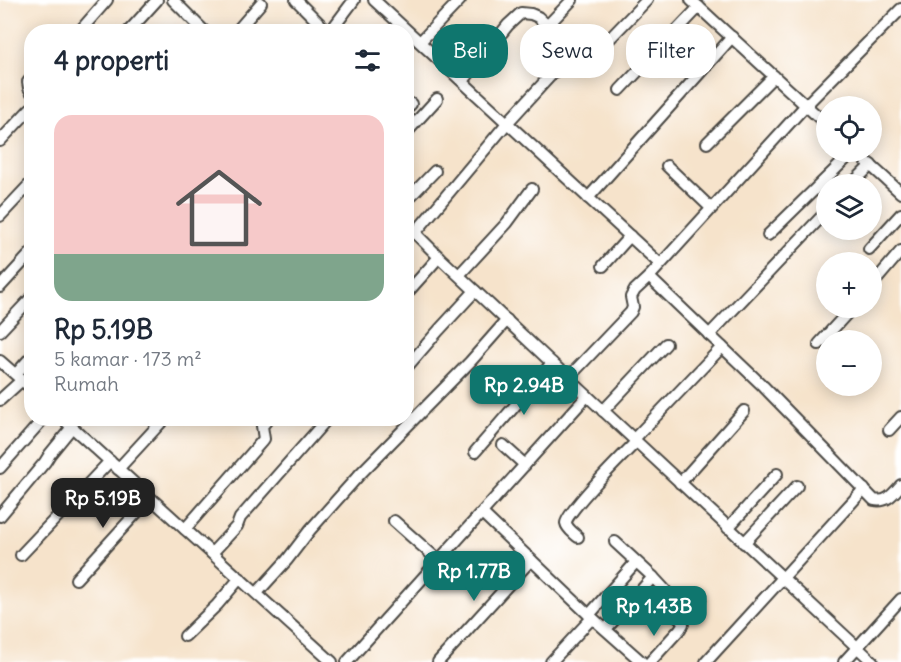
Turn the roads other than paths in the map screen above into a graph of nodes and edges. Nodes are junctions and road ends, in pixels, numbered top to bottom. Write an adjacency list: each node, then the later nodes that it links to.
1 (107, 0): 13 (street)
2 (157, 0): 14 (street)
3 (296, 0): 17 (street)
4 (354, 0): 18 (street)
5 (460, 0): 25 (street)
6 (572, 0): 21 (street)
7 (647, 0): 22 (street)
8 (181, 3): 15 (street)
9 (261, 3): 16 (street)
10 (381, 3): 19 (street)
11 (695, 4): 24 (street); 29 (street)
12 (901, 9): 31 (street)
13 (86, 24)
14 (135, 24)
15 (198, 24)
16 (243, 24)
17 (321, 24)
18 (335, 24)
19 (402, 24)
20 (547, 24): 28 (street)
21 (549, 24)
22 (614, 35)
23 (414, 36): 25 (street)
24 (732, 38): 26 (street); 48 (street)
25 (420, 42): 28 (street)
26 (774, 76): 31 (street); 37 (street)
27 (548, 78): 34 (street)
28 (463, 81): 34 (street)
29 (620, 90)
30 (437, 99): 35 (street)
31 (806, 105): 32 (street); 49 (street)
32 (816, 114)
33 (24, 115): 36 (street)
34 (508, 122): 48 (street); 53 (street)
35 (414, 124)
36 (0, 141)
37 (707, 143)
38 (845, 162): 54 (street)
39 (867, 162): 40 (street)
40 (871, 165): 43 (street); 47 (street)
41 (667, 166): 49 (street)
42 (435, 171): 46 (street)
43 (862, 174)
44 (532, 189): 63 (street)
45 (24, 190): 51 (street)
46 (414, 193)
47 (901, 193)
48 (588, 198): 55 (street)
49 (711, 208): 60 (street)
50 (901, 214): 56 (street)
51 (0, 216)
52 (816, 223): 73 (street)
53 (414, 233): 58 (street)
54 (768, 235)
55 (630, 236): 60 (street); 61 (street)
56 (869, 249)
57 (901, 251): 62 (street)
58 (440, 257): 63 (street); 65 (street)
59 (24, 261): 66 (street)
60 (660, 264): 64 (street)
61 (603, 266)
62 (882, 273)
63 (459, 275): 67 (street)
64 (649, 277): 73 (street); 81 (street)
65 (414, 285)
66 (0, 287)
67 (475, 291): 70 (street); 76 (street)
68 (24, 306): 72 (street)
69 (843, 318): 71 (street)
70 (507, 320): 78 (street); 88 (street)
71 (832, 330)
72 (0, 331)
73 (709, 335): 75 (street)
74 (666, 344): 85 (street)
75 (722, 347): 97 (street); 107 (street)
76 (414, 359)
77 (0, 361): 80 (street)
78 (552, 363): 81 (street); 99 (street)
79 (24, 369): 80 (street)
80 (19, 377): 82 (street); 84 (street)
81 (568, 378): 83 (street)
82 (24, 382)
83 (587, 396): 85 (street); 101 (street)
84 (0, 400)
85 (603, 411): 97 (street)
86 (744, 411): 104 (street)
87 (901, 417): 96 (street)
88 (414, 419)
89 (37, 426): 102 (street)
90 (66, 426): 110 (street)
91 (72, 426): 100 (street)
92 (156, 426): 100 (street)
93 (262, 426): 113 (street)
94 (321, 426): 117 (street)
95 (407, 426): 126 (street)
96 (889, 430)
97 (635, 441): 104 (street); 114 (street)
98 (503, 445): 101 (street)
99 (475, 452)
100 (114, 465): 108 (street); 118 (street)
101 (525, 465): 109 (street)
102 (0, 468)
103 (777, 474): 112 (street)
104 (680, 483): 112 (street)
105 (901, 485): 107 (street)
106 (797, 486): 116 (street)
107 (864, 489): 124 (street)
108 (150, 498): 113 (street); 125 (street)
109 (482, 513): 119 (street); 120 (street)
110 (0, 516)
111 (394, 520): 120 (street)
112 (728, 528): 116 (street)
113 (185, 529): 117 (street)
114 (578, 537)
115 (615, 543): 121 (street)
116 (744, 543): 124 (street)
117 (212, 553): 123 (street)
118 (21, 555)
119 (531, 560): 129 (street); 136 (street)
120 (439, 561): 135 (street)
121 (636, 561): 122 (street); 129 (street)
122 (653, 577): 130 (street); 131 (street)
123 (240, 578): 126 (street); 132 (street)
124 (781, 578): 133 (street); 140 (street)
125 (76, 579)
126 (256, 593): 134 (street)
127 (701, 598): 130 (street)
128 (901, 599): 133 (street)
129 (591, 616): 131 (street); 137 (street)
130 (682, 620): 139 (street)
131 (606, 629): 138 (street)
132 (185, 636)
133 (857, 648): 141 (street); 142 (street)
134 (332, 662)
135 (347, 662)
136 (438, 662)
137 (551, 662)
138 (642, 662)
139 (650, 662)
140 (706, 662)
141 (844, 662)
142 (873, 662)

